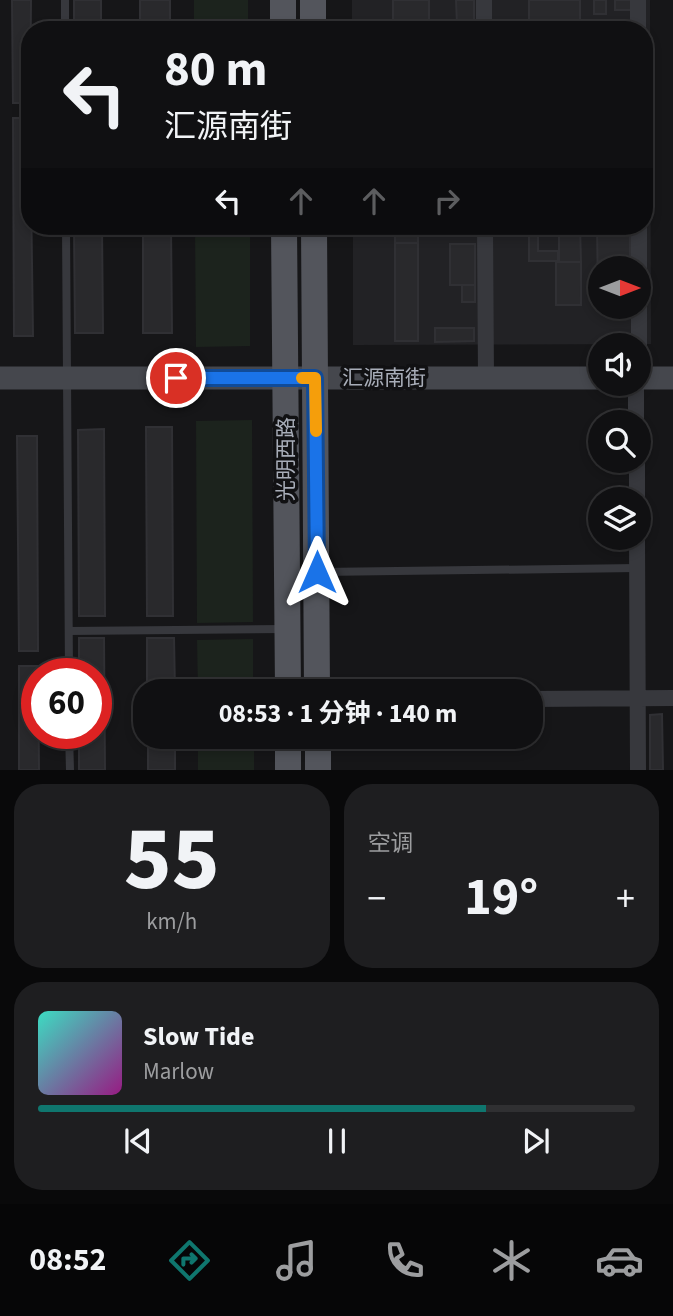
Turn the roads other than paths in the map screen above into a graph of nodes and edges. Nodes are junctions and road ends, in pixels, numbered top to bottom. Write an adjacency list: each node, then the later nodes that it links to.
1 (65, 0): 6 (lane)
2 (283, 0): 7 (main road)
3 (313, 0): 8 (main road)
4 (484, 0): 9 (street)
5 (638, 0): 10 (street)
6 (65, 21)
7 (283, 21)
8 (313, 21)
9 (484, 21)
10 (638, 21)
11 (66, 235): 18 (lane)
12 (284, 235): 19 (main road, 光明西路)
13 (314, 235): 20 (main road, 光明西路)
14 (485, 235): 21 (street)
15 (639, 235): 16 (street)
16 (639, 333)
17 (0, 378): 18 (street, 汇源南街)
18 (67, 378): 19 (street, 汇源南街); 29 (lane)
19 (285, 378): 20 (street, 汇源南街); 28 (main road, 光明西路)
20 (315, 378): 21 (street, 汇源南街); 27 (main road, 光明西路)
21 (486, 378): 22 (street, 汇源南街)
22 (588, 378)
23 (651, 378): 24 (street)
24 (673, 378)
25 (637, 550): 26 (street)
26 (637, 568): 27 (lane); 33 (street)
27 (317, 572): 32 (main road, 光明西路)
28 (287, 629): 29 (lane); 31 (main road, 光明西路)
29 (69, 631): 30 (lane)
30 (69, 658)
31 (288, 679)
32 (317, 679)
33 (637, 698): 34 (street); 35 (street); 42 (street)
34 (673, 698)
35 (543, 699)
36 (69, 749): 39 (lane)
37 (288, 749): 40 (main road)
38 (318, 749): 41 (main road)
39 (70, 770)
40 (288, 770)
41 (318, 770)
42 (638, 770)

